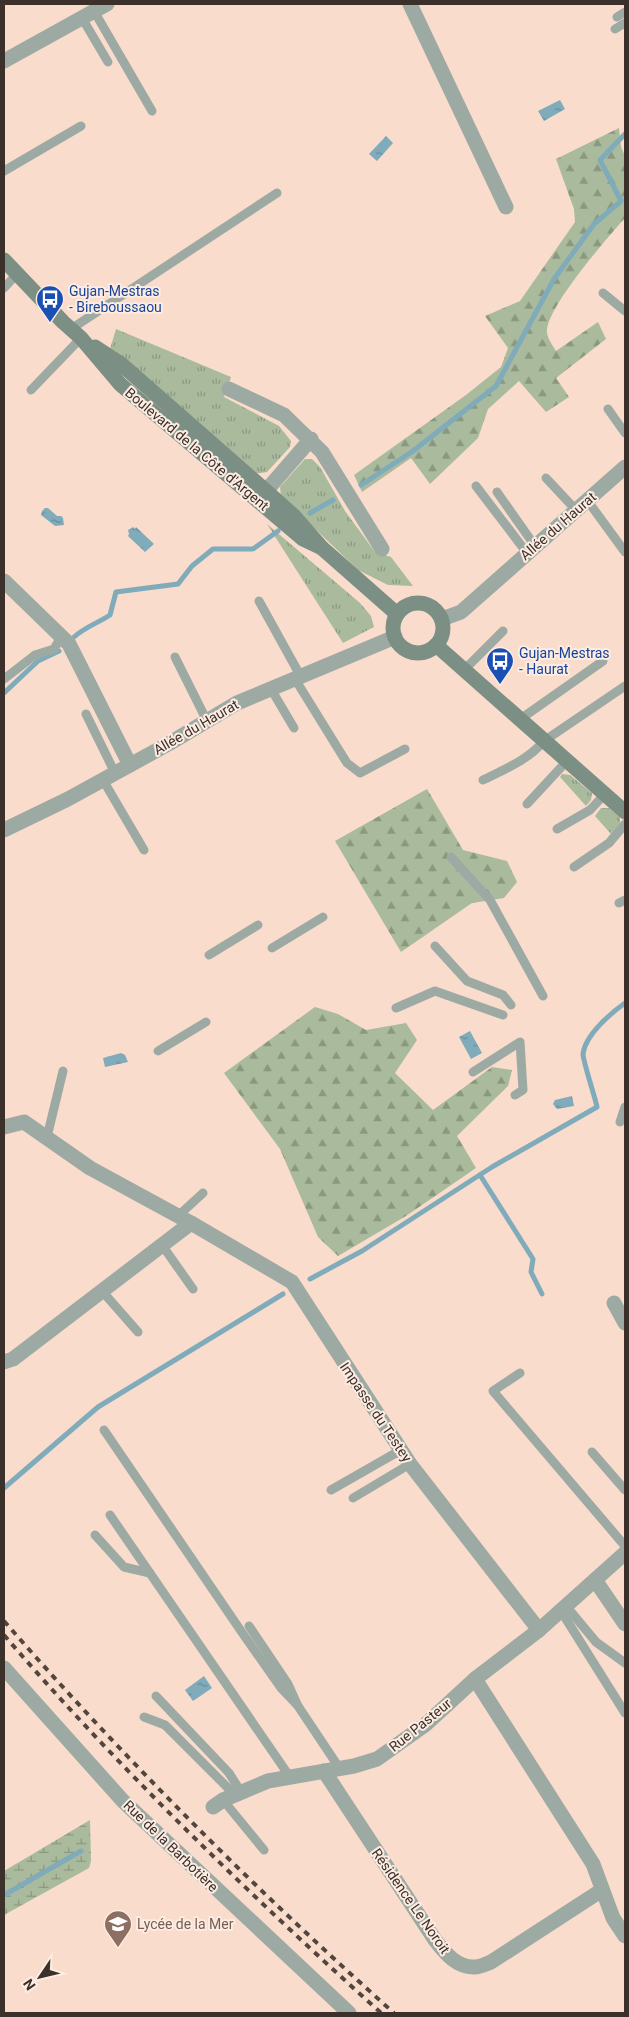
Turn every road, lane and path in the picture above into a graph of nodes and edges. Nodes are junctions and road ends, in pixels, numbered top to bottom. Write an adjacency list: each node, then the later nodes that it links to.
1 (410, 4): 11 (street)
2 (95, 11): 5 (street); 6 (lane); 7 (lane)
3 (625, 23): 4 (lane)
4 (615, 30)
5 (4, 62)
6 (108, 62)
7 (152, 111)
8 (81, 126): 9 (lane)
9 (4, 172)
10 (277, 193): 17 (lane)
11 (506, 207)
12 (4, 260): 13 (main road, Boulevard de la Côte d'Argent)
13 (17, 274): 14 (lane); 17 (main road, Boulevard de la Côte d'Argent)
14 (4, 288)
15 (603, 293): 16 (lane)
16 (625, 312)
17 (76, 334): 19 (lane); 27 (main road, Boulevard de la Côte d'Argent)
18 (229, 389): 22 (street)
19 (31, 390)
20 (608, 409): 21 (lane)
21 (625, 433)
22 (311, 439): 27 (street); 29 (street)
23 (625, 467): 28 (street, Allée du Haurat)
24 (546, 478): 28 (lane)
25 (476, 486): 30 (lane)
26 (497, 492): 30 (lane)
27 (261, 496): 34 (main road, Boulevard de la Côte d'Argent)
28 (582, 505): 30 (street, Allée du Haurat); 31 (lane)
29 (382, 549)
30 (531, 550): 35 (street, Allée du Haurat)
31 (625, 552)
32 (4, 581): 37 (street)
33 (259, 602): 43 (lane)
34 (397, 614): 35 (main road); 38 (main road)
35 (442, 618): 39 (main road)
36 (503, 631): 42 (lane)
37 (61, 637): 44 (lane); 54 (street)
38 (395, 637): 39 (main road); 43 (street, Allée du Haurat)
39 (436, 646): 42 (main road)
40 (175, 657): 49 (lane)
41 (603, 661): 48 (lane)
42 (464, 670): 48 (main road)
43 (298, 678): 46 (street, Allée du Haurat); 52 (lane)
44 (4, 679)
45 (625, 686): 51 (lane)
46 (271, 689): 49 (street, Allée du Haurat); 50 (lane)
47 (86, 714): 55 (lane)
48 (519, 720): 51 (main road)
49 (207, 721): 54 (street, Allée du Haurat)
50 (294, 728)
51 (544, 741): 53 (main road); 56 (lane)
52 (405, 748)
53 (566, 762): 57 (main road); 58 (lane)
54 (130, 765): 55 (street, Allée du Haurat)
55 (109, 776): 62 (street, Allée du Haurat); 63 (lane)
56 (483, 780)
57 (604, 795): 59 (main road); 61 (lane)
58 (527, 804)
59 (625, 812)
60 (625, 824): 65 (lane)
61 (557, 829)
62 (4, 830)
63 (144, 850)
64 (451, 857): 71 (lane)
65 (574, 867)
66 (323, 917): 69 (lane)
67 (258, 925): 70 (lane)
68 (435, 946): 72 (lane)
69 (272, 948)
70 (209, 955)
71 (543, 996)
72 (511, 1006)
73 (396, 1008): 74 (lane)
74 (503, 1015)
75 (206, 1022): 76 (lane)
76 (158, 1052)
77 (63, 1071): 83 (lane)
78 (472, 1072): 79 (lane)
79 (515, 1095)
80 (625, 1106): 81 (lane)
81 (620, 1122)
82 (4, 1126): 83 (street, Impasse du Testey)
83 (46, 1137): 85 (street, Impasse du Testey)
84 (203, 1193): 85 (lane)
85 (185, 1219): 86 (street); 95 (street, Impasse du Testey)
86 (162, 1245): 87 (lane); 88 (street)
87 (193, 1289)
88 (102, 1291): 91 (lane); 92 (street)
89 (614, 1303): 90 (street)
90 (625, 1323)
91 (138, 1332)
92 (4, 1362)
93 (520, 1373): 103 (lane)
94 (104, 1430): 115 (lane)
95 (401, 1450): 97 (street, Impasse du Testey); 98 (lane)
96 (592, 1452): 99 (lane)
97 (410, 1464): 100 (lane); 110 (street, Impasse du Testey)
98 (332, 1490)
99 (625, 1490)
100 (353, 1498)
101 (110, 1516): 105 (lane)
102 (95, 1535): 105 (lane)
103 (625, 1546)
104 (625, 1553): 106 (street, Rue Pasteur)
105 (150, 1573): 120 (lane)
106 (595, 1580): 107 (street, Rue Pasteur); 108 (street)
107 (563, 1609): 110 (street, Rue Pasteur); 111 (lane); 116 (lane)
108 (625, 1624)
109 (249, 1626): 115 (lane)
110 (539, 1630): 113 (street, Rue Pasteur)
111 (625, 1663)
112 (4, 1668): 125 (street, Rue de la Barbotière)
113 (474, 1679): 118 (street, Rue Pasteur); 123 (street)
114 (156, 1696): 121 (lane)
115 (298, 1706): 118 (lane)
116 (625, 1713)
117 (144, 1717): 121 (lane)
118 (340, 1769): 119 (street, Rue Pasteur)
119 (324, 1771): 120 (street, Rue Pasteur); 123 (street, Résidence Le Noroit)
120 (290, 1777): 121 (street, Rue Pasteur)
121 (228, 1799): 122 (lane)
122 (264, 1850)
123 (602, 1890): 124 (street)
124 (625, 1936)
125 (349, 2013)

